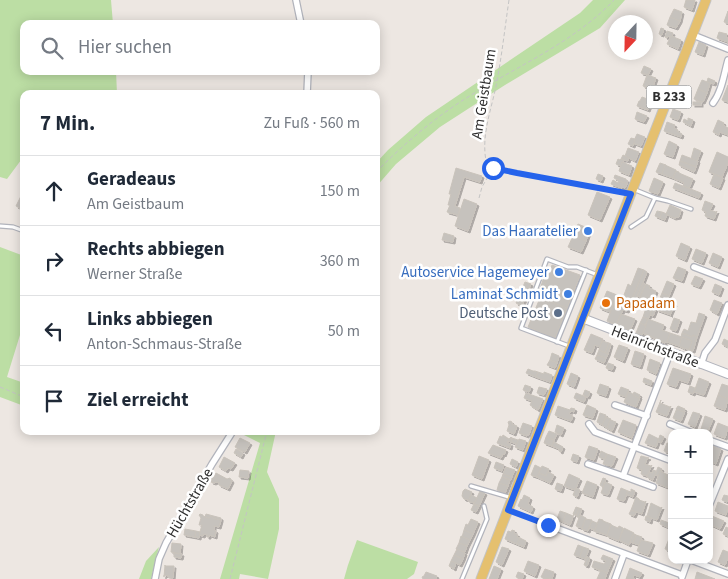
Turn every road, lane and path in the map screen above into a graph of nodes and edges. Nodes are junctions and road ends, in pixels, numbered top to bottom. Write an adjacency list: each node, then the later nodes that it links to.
1 (296, 0): 5 (street)
2 (509, 0): 10 (path, Am Geistbaum)
3 (614, 0): 10 (path)
4 (706, 0): 6 (main road, B 233)
5 (300, 20)
6 (693, 35): 7 (street); 15 (main road, B 233)
7 (728, 49)
8 (728, 60): 12 (street)
9 (308, 75): 11 (street)
10 (497, 81): 13 (path); 14 (path, Am Geistbaum)
11 (307, 90)
12 (714, 103)
13 (380, 168)
14 (493, 168): 15 (path); 16 (path)
15 (632, 191): 17 (lane); 24 (main road, B 233)
16 (479, 198)
17 (655, 198): 18 (lane); 20 (lane)
18 (691, 209)
19 (0, 226): 21 (lane)
20 (631, 227)
21 (20, 230)
22 (694, 267): 25 (street)
23 (586, 270): 24 (lane); 28 (lane); 28 (lane)
24 (599, 275): 27 (main road, B 233)
25 (728, 280)
26 (728, 305): 31 (street)
27 (582, 318): 29 (main road, B 233); 30 (street, Heinrichstraße)
28 (557, 342): 29 (lane)
29 (571, 347): 52 (main road, B 233)
30 (670, 353): 31 (street, Heinrichstraße); 36 (street)
31 (701, 365): 32 (street, Heinrichstraße)
32 (728, 374)
33 (0, 387): 34 (path)
34 (20, 395)
35 (615, 405): 36 (street)
36 (647, 416): 43 (street)
37 (589, 424): 43 (street)
38 (670, 424): 39 (street)
39 (682, 429)
40 (231, 435): 62 (street, Hüchtstraße)
41 (266, 435): 63 (path)
42 (713, 441): 44 (street)
43 (635, 447): 46 (street); 49 (street)
44 (728, 447)
45 (728, 458): 48 (street)
46 (668, 459)
47 (588, 464): 49 (street)
48 (726, 470): 53 (street)
49 (623, 476): 51 (street)
50 (471, 486): 52 (lane)
51 (653, 487)
52 (512, 498): 55 (main road, B 233)
53 (713, 498)
54 (484, 506): 64 (lane)
55 (508, 510): 56 (path); 65 (main road, B 233)
56 (548, 525): 57 (street)
57 (624, 554): 61 (street); 66 (street)
58 (688, 564): 61 (street)
59 (701, 564): 60 (street)
60 (728, 574)
61 (682, 577)
62 (155, 579)
63 (230, 579)
64 (462, 579)
65 (481, 579)
66 (615, 579)

